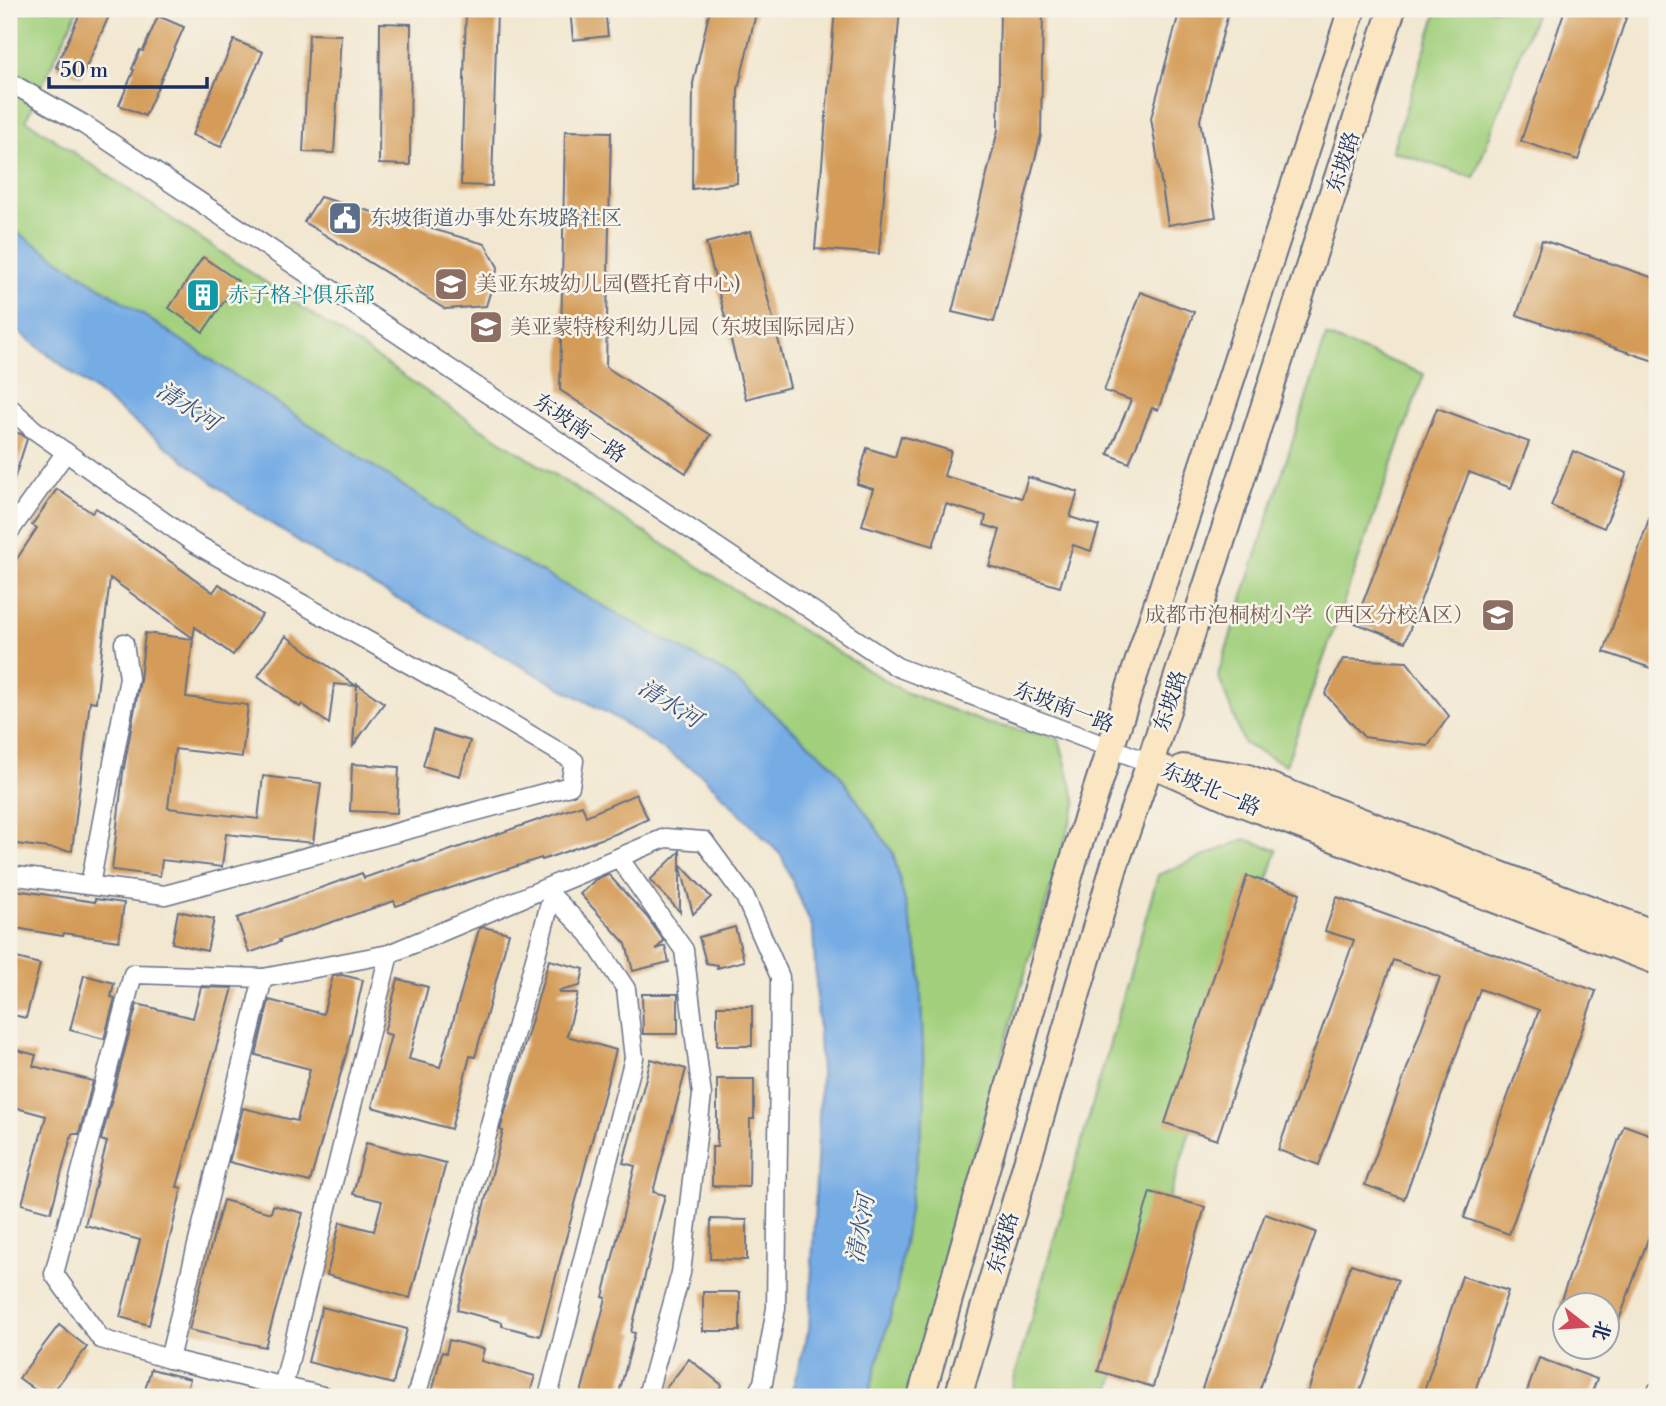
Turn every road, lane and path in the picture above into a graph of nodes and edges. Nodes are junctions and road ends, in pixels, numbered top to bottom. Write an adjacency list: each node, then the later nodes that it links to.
1 (1352, 9): 8 (main road, 东坡路)
2 (1392, 9): 9 (main road, 东坡路)
3 (9, 82): 8 (street, 东坡南一路)
4 (9, 408): 5 (street)
5 (66, 452): 6 (street); 12 (street)
6 (9, 531)
7 (124, 643): 12 (street)
8 (1111, 749): 9 (street, 东坡南一路); 25 (main road, 东坡路)
9 (1150, 763): 13 (main road, 东坡北一路); 15 (main road, 东坡北一路); 26 (main road, 东坡路)
10 (619, 858): 14 (street); 20 (street); 24 (street)
11 (9, 875): 12 (street)
12 (90, 885)
13 (1657, 935)
14 (390, 954): 16 (street); 18 (street)
15 (1657, 961)
16 (263, 978): 17 (street); 17 (street)
17 (169, 1359): 18 (street)
18 (283, 1387): 21 (street)
19 (1657, 1391): 27 (street)
20 (648, 1392)
21 (327, 1397)
22 (416, 1397): 23 (street)
23 (548, 1397)
24 (755, 1397)
25 (921, 1397)
26 (958, 1397)
27 (1655, 1397)

